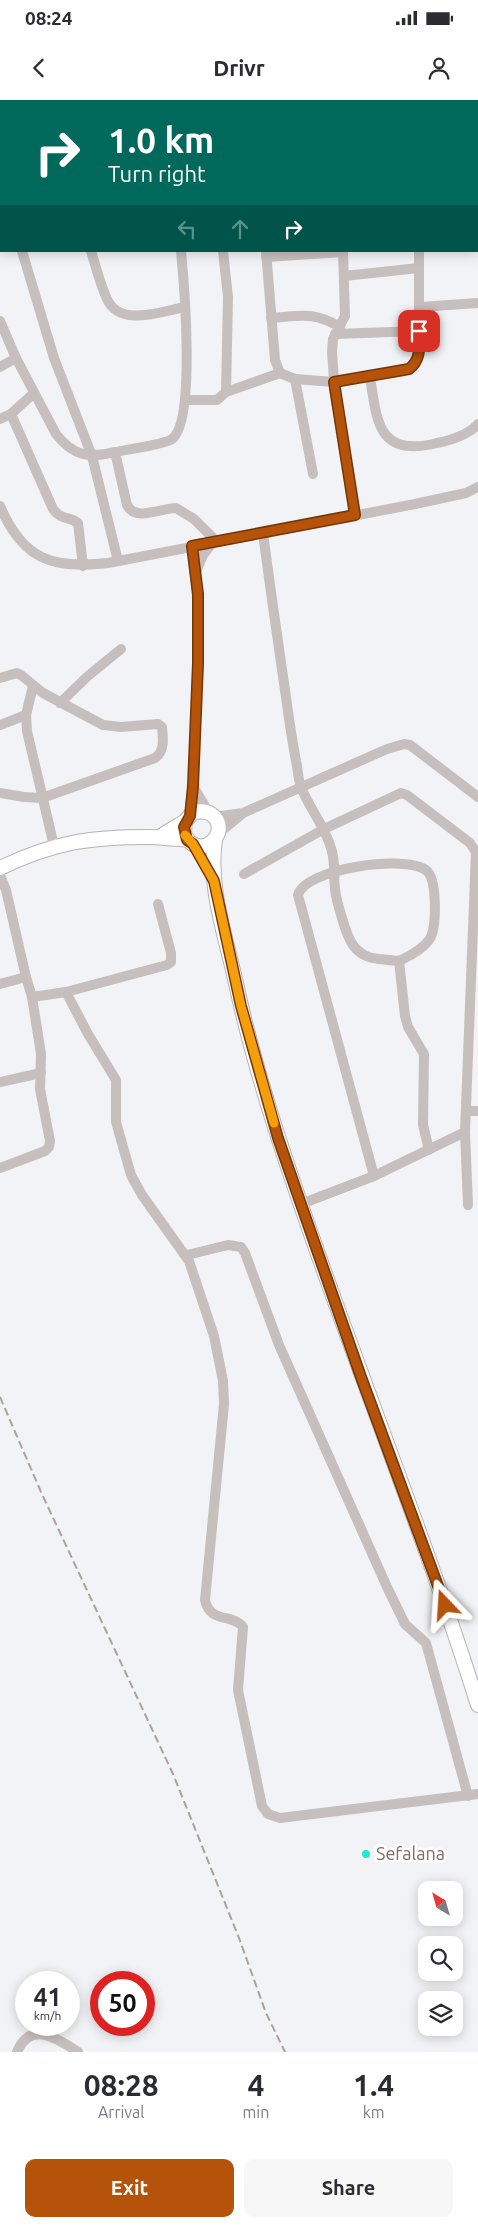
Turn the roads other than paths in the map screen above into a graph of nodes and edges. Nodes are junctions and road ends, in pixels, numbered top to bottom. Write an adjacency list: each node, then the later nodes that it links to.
1 (22, 252): 30 (street)
2 (91, 252): 11 (street)
3 (181, 252): 11 (street)
4 (223, 252): 23 (street)
5 (343, 252): 7 (street); 9 (street)
6 (419, 252): 8 (street)
7 (266, 254): 13 (street)
8 (419, 268): 9 (street); 12 (street)
9 (344, 276): 15 (street)
10 (478, 303): 12 (street)
11 (185, 307): 25 (street)
12 (420, 307): 16 (street)
13 (271, 318): 15 (street); 19 (street)
14 (0, 320): 17 (street)
15 (338, 331): 16 (street); 22 (street)
16 (419, 331): 20 (street)
17 (16, 358): 18 (street); 24 (street)
18 (0, 368)
19 (280, 373): 21 (street); 23 (street)
20 (370, 377): 22 (street); 28 (street)
21 (295, 380): 22 (street); 31 (street)
22 (334, 382): 34 (street)
23 (226, 392): 25 (street)
24 (34, 393): 26 (street); 30 (street)
25 (185, 400): 29 (street)
26 (11, 414): 27 (street); 40 (street)
27 (0, 419)
28 (478, 424)
29 (115, 452): 30 (street); 36 (street)
30 (92, 456): 39 (street)
31 (312, 474)
32 (478, 487): 34 (street)
33 (0, 506): 40 (street)
34 (355, 515): 35 (street)
35 (263, 532): 36 (street); 49 (street)
36 (216, 542): 37 (street); 41 (street)
37 (192, 546): 38 (street); 41 (street)
38 (175, 550): 39 (street); 41 (street)
39 (118, 561): 40 (street)
40 (83, 566)
41 (196, 573): 48 (street)
42 (121, 649): 45 (street)
43 (0, 678): 44 (street)
44 (33, 686): 45 (street); 46 (street)
45 (60, 703): 52 (street)
46 (26, 715): 47 (street); 52 (street)
47 (0, 725)
48 (193, 786): 54 (street); 55 (street)
49 (301, 787): 51 (street); 53 (street); 56 (street)
50 (0, 793): 52 (street)
51 (478, 796)
52 (42, 798): 60 (street)
53 (243, 813): 54 (street); 58 (street)
54 (210, 814): 55 (main road); 58 (main road)
55 (187, 818): 57 (main road); 59 (main road)
56 (324, 829): 62 (street); 63 (street); 74 (street)
57 (160, 837): 59 (main road); 60 (main road)
58 (216, 837): 59 (main road); 65 (main road)
59 (190, 842): 65 (main road)
60 (54, 846): 61 (main road)
61 (0, 868)
62 (335, 870): 67 (street); 67 (street); 79 (street)
63 (244, 874)
64 (0, 875): 68 (street)
65 (214, 881): 80 (main road)
66 (158, 904): 70 (street)
67 (399, 961): 77 (street)
68 (26, 978): 69 (street); 71 (street)
69 (0, 984)
70 (66, 992): 71 (street); 82 (street)
71 (32, 997): 72 (street)
72 (41, 1073): 73 (street); 78 (street)
73 (0, 1082)
74 (467, 1111): 75 (street); 76 (street)
75 (478, 1111)
76 (465, 1132): 77 (street); 81 (street)
77 (429, 1150): 79 (street)
78 (0, 1168)
79 (374, 1176): 80 (street)
80 (301, 1204): 83 (main road)
81 (468, 1205)
82 (187, 1255): 84 (street); 84 (street)
83 (478, 1705)
84 (473, 1795)
85 (18, 2052): 86 (street)
86 (78, 2052)

